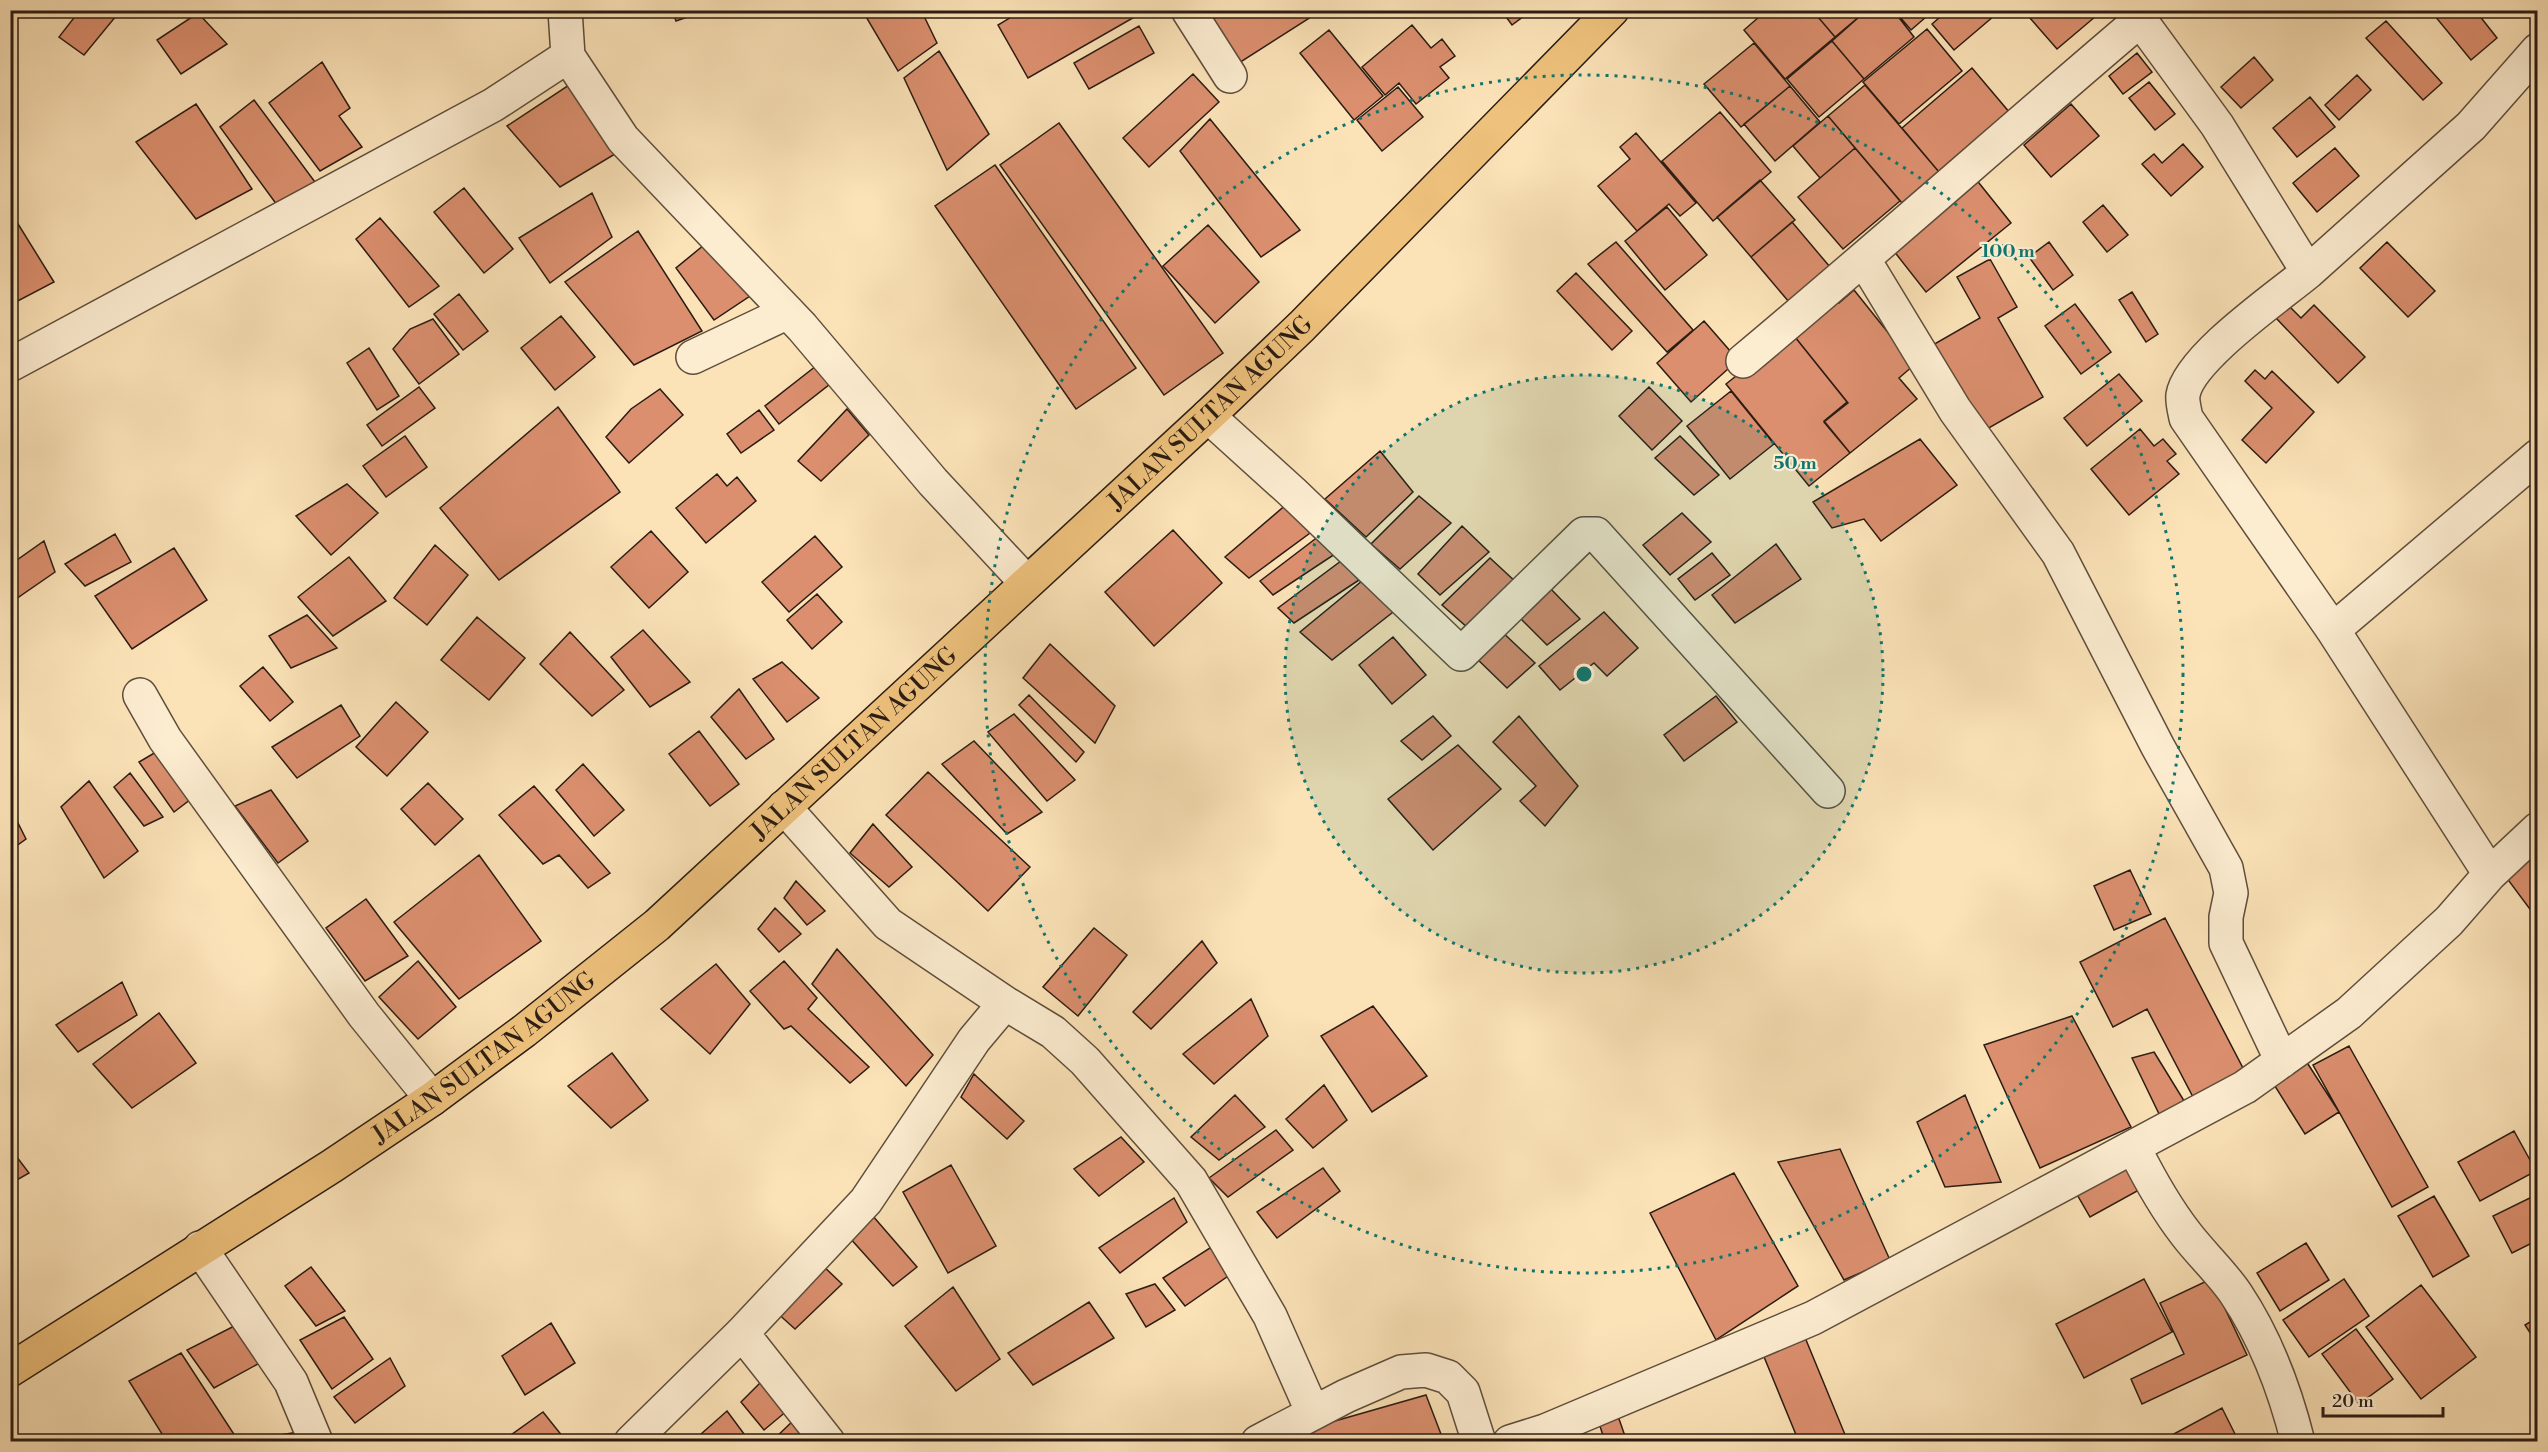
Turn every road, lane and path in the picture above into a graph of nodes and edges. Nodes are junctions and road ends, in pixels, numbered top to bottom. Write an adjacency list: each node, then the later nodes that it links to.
1 (565, 10): 6 (street)
2 (1188, 10): 7 (street)
3 (1604, 13): 14 (highway, JALAN SULTAN AGUNG)
4 (2136, 15): 8 (street); 9 (street)
5 (2538, 50): 9 (street)
6 (568, 56): 10 (street); 13 (street)
7 (1230, 76)
8 (1863, 260): 12 (street); 24 (street)
9 (2308, 272): 17 (street)
10 (788, 312): 11 (street); 16 (street)
11 (693, 357)
12 (1743, 361)
13 (10, 364)
14 (1208, 416): 16 (highway, JALAN SULTAN AGUNG); 19 (street)
15 (2538, 456): 17 (street)
16 (1026, 582): 20 (highway, JALAN SULTAN AGUNG)
17 (2333, 630): 22 (street)
18 (140, 695): 25 (street)
19 (1828, 791)
20 (784, 807): 23 (street); 25 (highway, JALAN SULTAN AGUNG)
21 (2538, 829): 22 (street)
22 (2490, 874): 24 (street)
23 (1005, 1003): 28 (street); 30 (street)
24 (2282, 1060): 26 (street)
25 (432, 1099): 27 (highway, JALAN SULTAN AGUNG)
26 (2133, 1148): 36 (street); 37 (street)
27 (200, 1248): 29 (highway, JALAN SULTAN AGUNG); 31 (street)
28 (742, 1334): 32 (street); 33 (street)
29 (10, 1370)
30 (1313, 1413): 34 (street); 35 (street)
31 (316, 1442)
32 (631, 1442)
33 (828, 1442)
34 (1258, 1442)
35 (1479, 1442)
36 (1510, 1442)
37 (2298, 1442)

